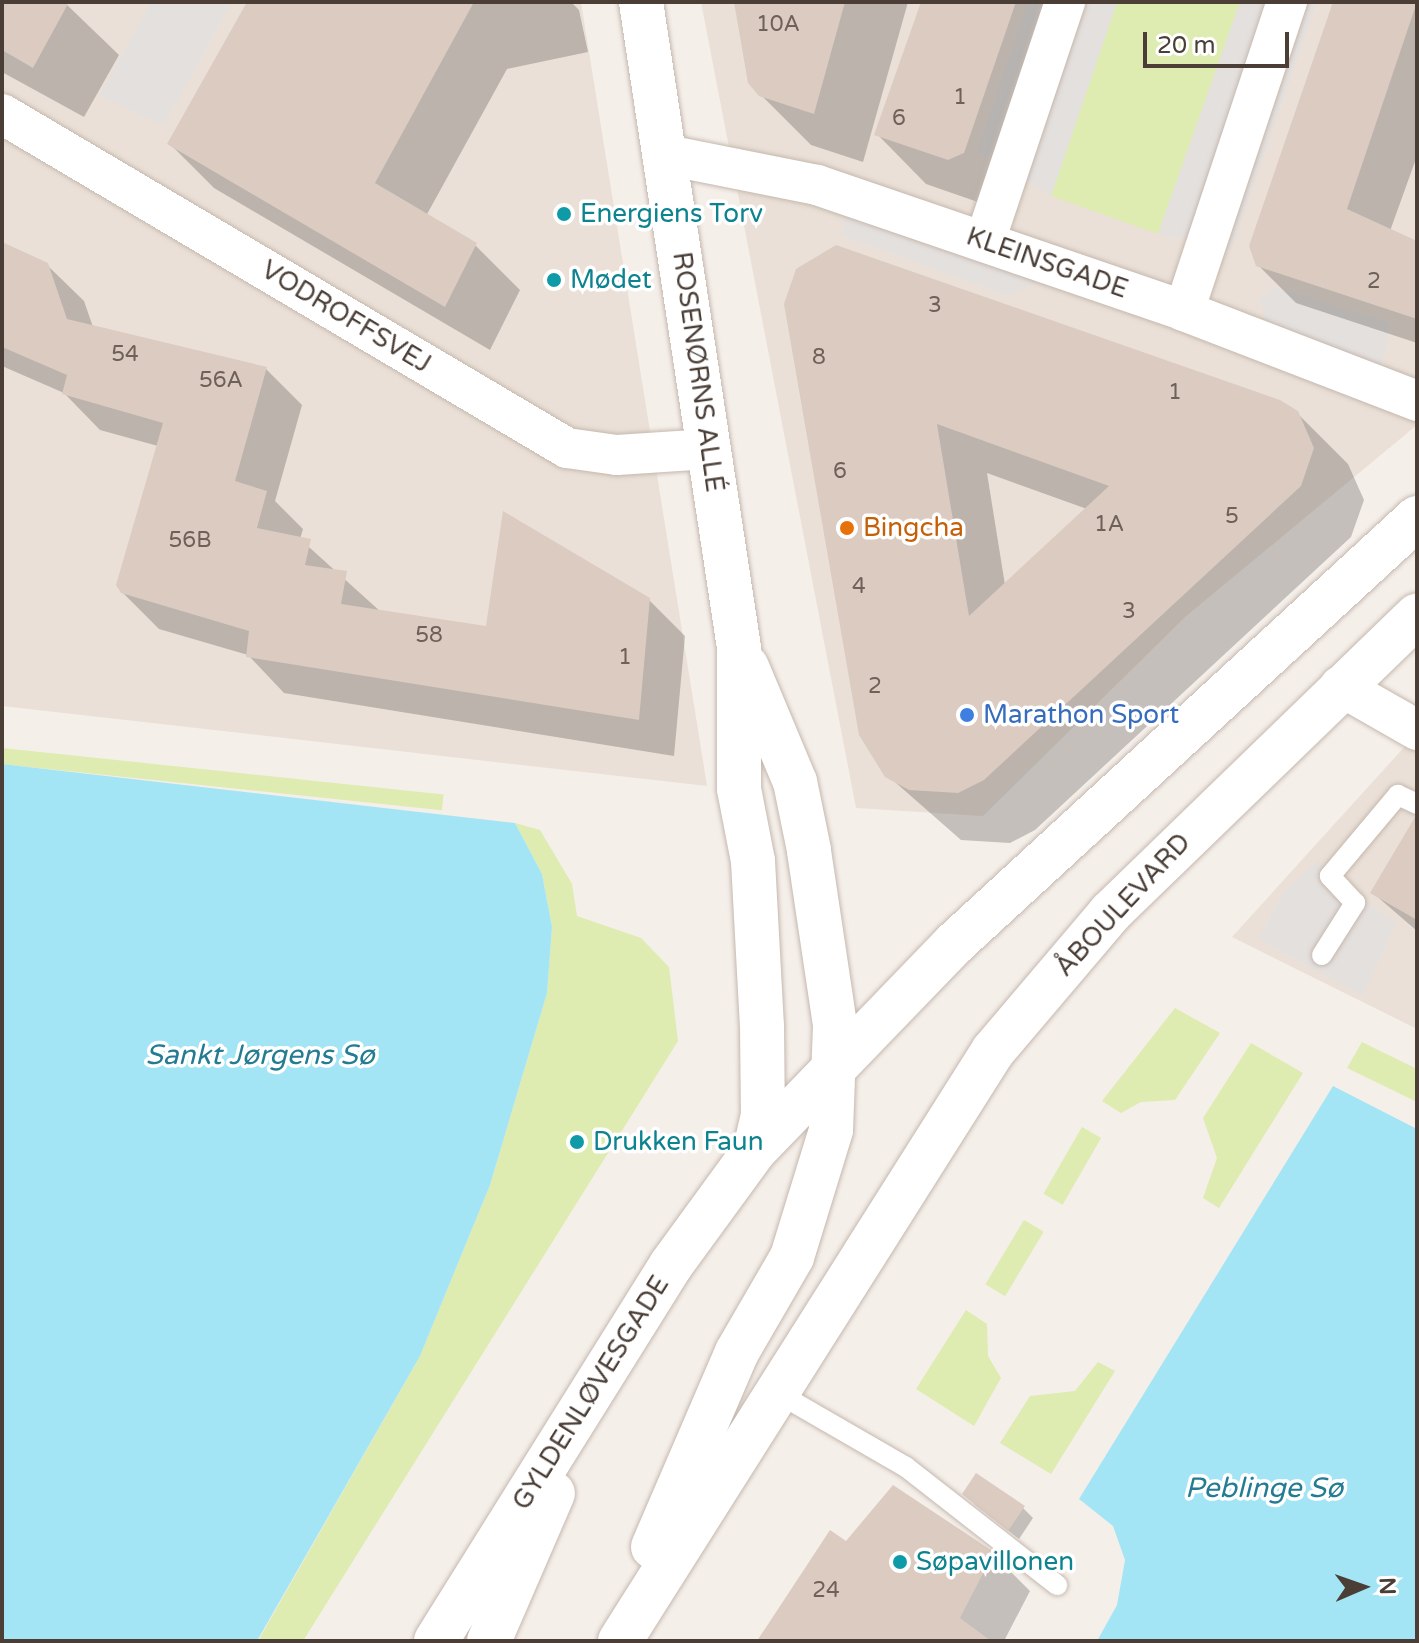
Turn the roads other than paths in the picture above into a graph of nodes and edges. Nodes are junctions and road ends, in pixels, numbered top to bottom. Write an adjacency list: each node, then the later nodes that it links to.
1 (641, 2): 5 (street, ROSENØRNS ALLÉ)
2 (1065, 2): 6 (street)
3 (1287, 2): 7 (street)
4 (2, 114): 9 (street, VODROFFSVEJ)
5 (667, 155): 6 (street, KLEINSGADE); 9 (street, ROSENØRNS ALLÉ)
6 (985, 241): 7 (street, KLEINSGADE)
7 (1184, 311): 8 (street, KLEINSGADE)
8 (1417, 401)
9 (709, 449): 12 (street, ROSENØRNS ALLÉ)
10 (1417, 518): 17 (street)
11 (1417, 615): 13 (street, ÅBOULEVARD)
12 (739, 648): 17 (street, ROSENØRNS ALLÉ); 18 (street, ROSENØRNS ALLÉ)
13 (1340, 686): 14 (street); 20 (street, ÅBOULEVARD)
14 (1417, 730)
15 (1417, 804): 16 (lane)
16 (1322, 955)
17 (836, 1063): 18 (street); 24 (street, ROSENØRNS ALLÉ)
18 (755, 1150): 19 (street, GYLDENLØVESGADE)
19 (595, 1388): 22 (street, GYLDENLØVESGADE); 23 (street)
20 (776, 1392): 21 (lane); 25 (street)
21 (1057, 1585)
22 (436, 1641)
23 (489, 1641)
24 (613, 1641)
25 (620, 1641)

